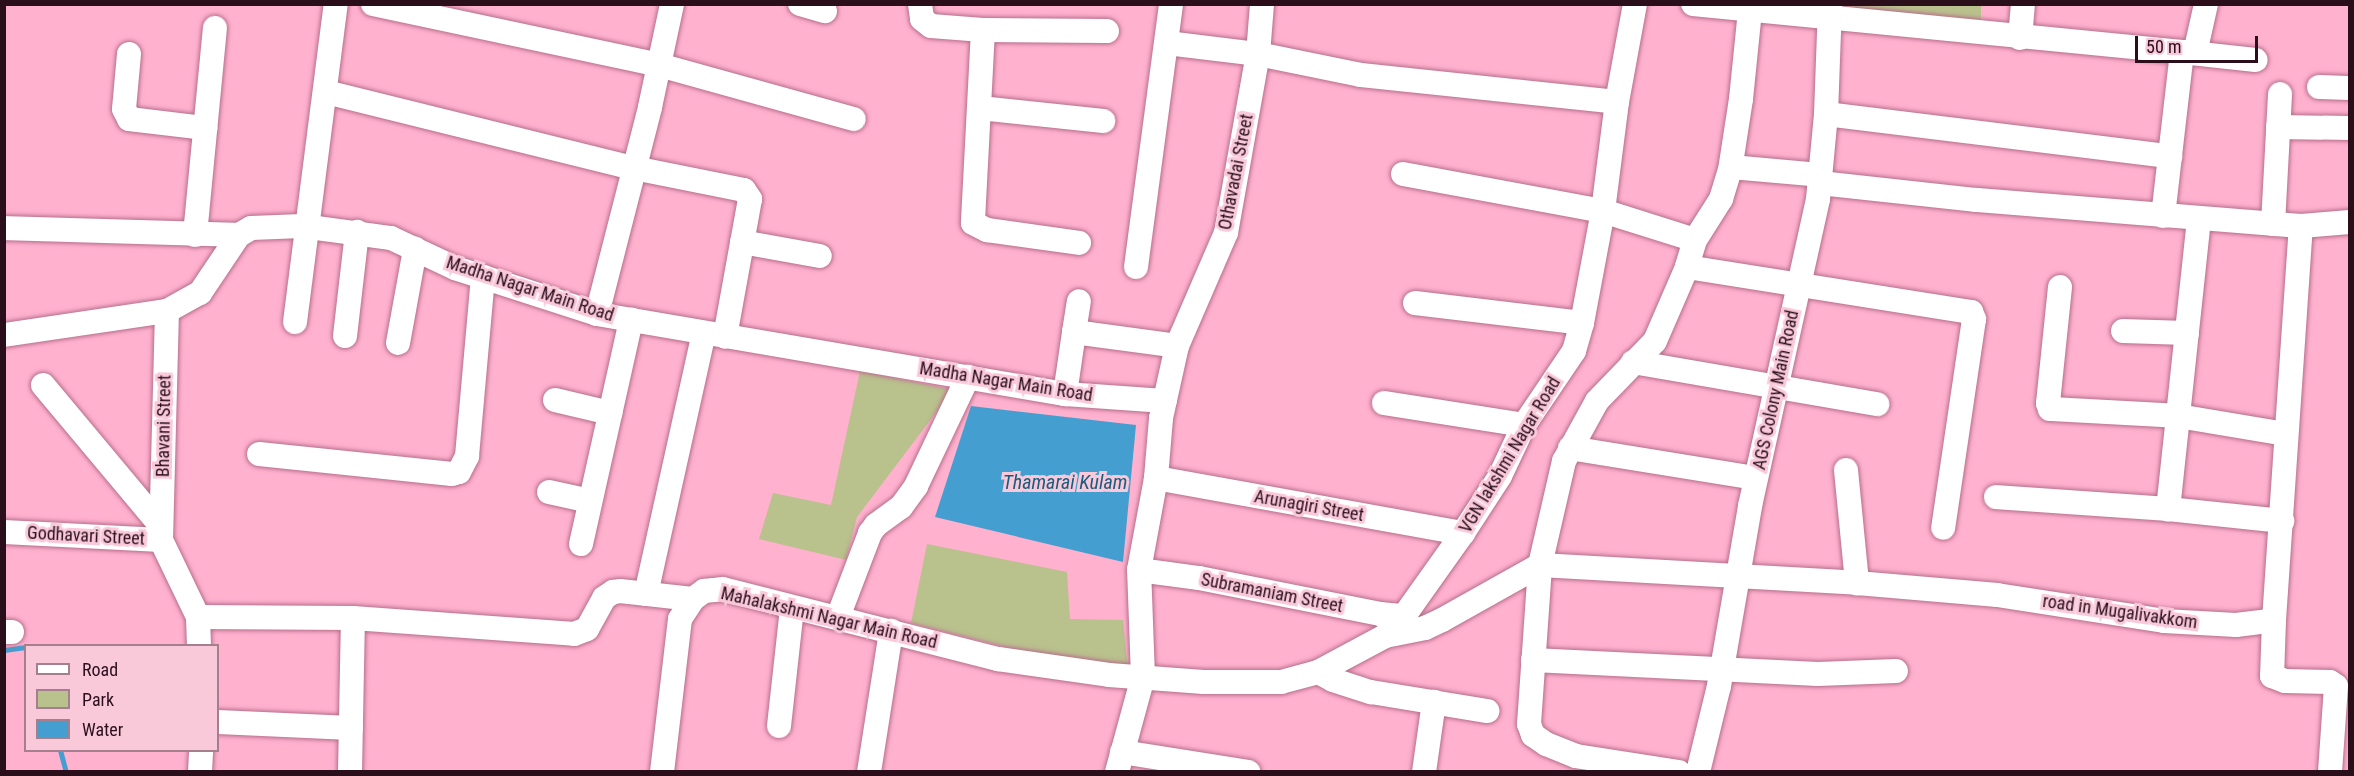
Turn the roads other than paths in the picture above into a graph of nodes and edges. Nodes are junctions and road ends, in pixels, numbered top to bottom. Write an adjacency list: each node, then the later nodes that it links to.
1 (336, 4): 27 (street)
2 (373, 4): 24 (street)
3 (672, 4): 24 (street)
4 (800, 4): 13 (street)
5 (920, 4): 16 (street)
6 (1171, 4): 19 (street)
7 (1262, 4): 22 (street, Othavadai Street)
8 (1635, 4): 29 (street, VGN lakshmi Nagar Road)
9 (1693, 4): 12 (street)
10 (2023, 4): 18 (street)
11 (2206, 4): 20 (street)
12 (1750, 10): 14 (street); 38 (street)
13 (825, 11)
14 (1830, 11): 18 (street); 31 (street, AGS Colony Main Road)
15 (215, 28): 35 (street)
16 (983, 30): 17 (street); 30 (street)
17 (1107, 30)
18 (2020, 38): 20 (street)
19 (1167, 43): 22 (street); 58 (street)
20 (2189, 53): 23 (street); 37 (street)
21 (129, 54): 35 (street)
22 (1258, 54): 29 (street); 77 (street, Othavadai Street)
23 (2256, 60)
24 (659, 65): 32 (street); 39 (street)
25 (2319, 87): 26 (street)
26 (2349, 88)
27 (326, 92): 39 (street); 48 (street)
28 (2280, 94): 34 (street)
29 (1617, 102): 42 (street, VGN lakshmi Nagar Road)
30 (980, 108): 33 (street); 55 (street)
31 (1826, 114): 37 (street); 41 (street, AGS Colony Main Road)
32 (854, 119)
33 (1103, 121)
34 (2278, 127): 36 (street); 46 (street)
35 (206, 128): 51 (street)
36 (2349, 128)
37 (2170, 156): 43 (street)
38 (1731, 167): 41 (street); 53 (street)
39 (634, 168): 54 (street); 66 (street)
40 (1403, 174): 42 (street)
41 (1820, 179): 43 (street); 61 (street, AGS Colony Main Road)
42 (1603, 211): 53 (street); 69 (street, VGN lakshmi Nagar Road)
43 (2163, 216): 44 (street)
44 (2199, 219): 46 (street); 72 (street)
45 (2349, 222): 47 (street)
46 (2273, 224): 47 (street)
47 (2301, 226): 90 (street)
48 (308, 227): 50 (street, Madha Nagar Main Road); 52 (street, Madha Nagar Main Road); 68 (street)
49 (4, 228): 51 (street, Madha Nagar Main Road)
50 (357, 232): 56 (street, Madha Nagar Main Road); 75 (street)
51 (195, 235): 52 (street, Madha Nagar Main Road)
52 (239, 235): 65 (street)
53 (1695, 240): 59 (street)
54 (742, 242): 57 (street); 74 (street)
55 (1079, 243)
56 (415, 249): 60 (street, Madha Nagar Main Road); 76 (street)
57 (820, 256)
58 (1136, 267)
59 (1687, 267): 61 (street); 78 (street)
60 (483, 277): 66 (street, Madha Nagar Main Road); 92 (street)
61 (1798, 286): 81 (street, AGS Colony Main Road); 101 (street)
62 (2060, 287): 88 (street)
63 (1079, 301): 70 (street)
64 (1415, 303): 69 (street)
65 (167, 311): 73 (street); 103 (street, Bhavani Street)
66 (597, 314): 67 (street, Madha Nagar Main Road)
67 (631, 320): 74 (street, Madha Nagar Main Road); 87 (street)
68 (295, 322)
69 (1582, 323): 89 (street, VGN lakshmi Nagar Road)
70 (1074, 332): 77 (street); 82 (street)
71 (2124, 332): 72 (street)
72 (2187, 333): 88 (street)
73 (4, 335)
74 (715, 335): 79 (street, Madha Nagar Main Road); 110 (street)
75 (345, 336)
76 (398, 344)
77 (1177, 346): 84 (street, Othavadai Street)
78 (1633, 362): 81 (street); 91 (street)
79 (968, 377): 82 (street, Madha Nagar Main Road); 115 (street)
80 (43, 386): 103 (street)
81 (1776, 387): 86 (street); 95 (street, AGS Colony Main Road)
82 (1065, 394): 84 (street, Madha Nagar Main Road)
83 (555, 400): 87 (street)
84 (1165, 401): 94 (street, Othavadai Street)
85 (1384, 403): 89 (street)
86 (1876, 404)
87 (610, 413): 98 (street)
88 (2178, 416): 90 (street); 99 (street)
89 (1524, 425): 104 (street, VGN lakshmi Nagar Road)
90 (2285, 434): 100 (street)
91 (1570, 448): 95 (street); 106 (street)
92 (259, 454)
93 (1846, 470): 109 (street)
94 (1156, 478): 104 (street, Arunagiri Street); 107 (street, Othavadai Street)
95 (1756, 478): 108 (street, AGS Colony Main Road)
96 (549, 492): 98 (street)
97 (1996, 497): 99 (street)
98 (590, 501): 105 (street)
99 (2168, 509): 100 (street)
100 (2282, 521): 117 (street)
101 (1943, 528)
102 (4, 531): 103 (street, Godhavari Street)
103 (161, 533): 113 (street, Godhavari Street)
104 (1463, 533): 114 (street, VGN lakshmi Nagar Road)
105 (581, 544)
106 (1540, 565): 108 (street, road in Mugalivakkom); 119 (street); 121 (street)
107 (1139, 570): 114 (street, Subramaniam Street); 125 (street, Othavadai Street)
108 (1739, 577): 109 (street, road in Mugalivakkom); 122 (street, AGS Colony Main Road)
109 (1857, 583): 117 (street, road in Mugalivakkom)
110 (646, 594): 111 (street); 116 (street)
111 (693, 598): 112 (street, Mahalakshmi Nagar Main Road); 135 (street, Mahalakshmi Nagar Main Road)
112 (792, 608): 115 (street, Mahalakshmi Nagar Main Road); 129 (street)
113 (198, 616): 116 (street); 120 (street, Godhavari Street)
114 (1404, 616): 119 (street, VGN lakshmi Nagar Road)
115 (838, 617): 118 (street, Mahalakshmi Nagar Main Road)
116 (353, 618): 130 (street)
117 (2274, 620): 141 (street)
118 (891, 631): 125 (street, Mahalakshmi Nagar Main Road); 136 (street)
119 (1385, 636): 124 (street, VGN lakshmi Nagar Road)
120 (199, 644)
121 (1533, 660): 122 (street); 139 (street)
122 (1722, 669): 123 (street); 140 (street, AGS Colony Main Road)
123 (1896, 671)
124 (1318, 672): 125 (street, VGN lakshmi Nagar Road); 126 (street)
125 (1143, 677): 132 (street, Othavadai Street)
126 (1434, 702): 127 (street); 138 (street)
127 (1487, 711)
128 (219, 722): 130 (street)
129 (779, 726)
130 (351, 728): 134 (street)
131 (201, 752): 133 (street)
132 (1119, 762): 137 (street)
133 (200, 771)
134 (350, 771)
135 (662, 771)
136 (869, 771)
137 (1248, 771)
138 (1424, 771)
139 (1679, 771)
140 (1698, 771)
141 (2330, 771)

